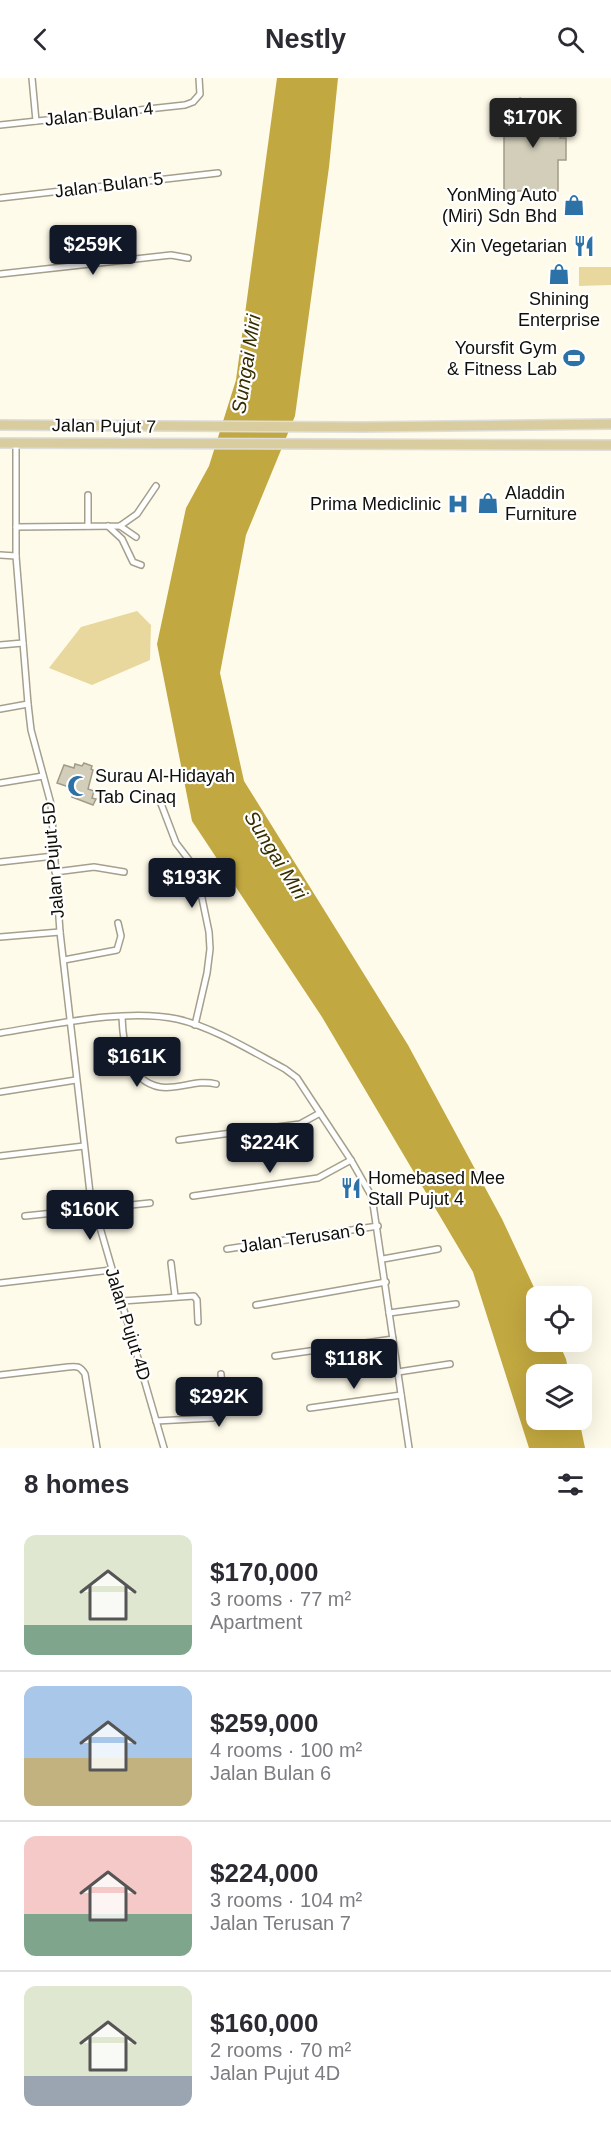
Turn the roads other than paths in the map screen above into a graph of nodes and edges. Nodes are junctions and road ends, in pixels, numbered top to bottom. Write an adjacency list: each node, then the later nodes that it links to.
1 (32, 78): 3 (street)
2 (200, 78): 3 (street, Jalan Bulan 4)
3 (36, 121): 4 (street, Jalan Bulan 4)
4 (0, 125)
5 (218, 173): 6 (street, Jalan Bulan 5)
6 (0, 198)
7 (188, 258): 8 (street)
8 (0, 274)
9 (611, 424): 10 (main road, Jalan Pujut 7)
10 (0, 425)
11 (0, 443): 12 (main road, Jalan Pujut 7)
12 (16, 443): 13 (main road, Jalan Pujut 7); 16 (street, Jalan Pujut 5D)
13 (611, 445)
14 (156, 486): 19 (street)
15 (88, 495): 17 (street)
16 (16, 526): 17 (street); 22 (street, Jalan Pujut 5D)
17 (88, 526): 18 (street)
18 (108, 526): 19 (street); 23 (street)
19 (120, 526): 20 (street)
20 (136, 537)
21 (0, 555): 22 (street)
22 (16, 556): 24 (street, Jalan Pujut 5D)
23 (141, 565)
24 (23, 643): 25 (street); 26 (street, Jalan Pujut 5D)
25 (0, 645)
26 (28, 704): 27 (street); 28 (street, Jalan Pujut 5D)
27 (0, 709)
28 (43, 777): 29 (street); 31 (street, Jalan Pujut 5D)
29 (0, 783)
30 (160, 801): 41 (street)
31 (54, 856): 32 (street); 33 (street, Jalan Pujut 5D)
32 (0, 862)
33 (55, 872): 34 (street); 36 (street, Jalan Pujut 5D)
34 (124, 872)
35 (118, 923): 38 (street)
36 (60, 932): 37 (street); 38 (street, Jalan Pujut 5D)
37 (0, 937)
38 (64, 960): 40 (street, Jalan Pujut 5D)
39 (122, 1017): 40 (street); 41 (street); 44 (street)
40 (69, 1022): 42 (street); 43 (street, Jalan Pujut 4D)
41 (195, 1025): 46 (street)
42 (0, 1033)
43 (76, 1080): 45 (street); 48 (street, Jalan Pujut 4D)
44 (216, 1084)
45 (0, 1092)
46 (320, 1113): 47 (street); 50 (street)
47 (179, 1140)
48 (84, 1146): 49 (street); 53 (street, Jalan Pujut 4D)
49 (0, 1156)
50 (351, 1160): 51 (street); 55 (street)
51 (193, 1196)
52 (150, 1203): 53 (street)
53 (93, 1209): 54 (street); 60 (street, Jalan Pujut 4D)
54 (25, 1216)
55 (378, 1226): 56 (street, Jalan Terusan 6); 58 (street)
56 (226, 1249)
57 (438, 1249): 58 (street)
58 (382, 1259): 61 (street)
59 (171, 1263): 63 (street)
60 (111, 1270): 62 (street); 64 (street, Jalan Pujut 4D)
61 (386, 1282): 66 (street); 67 (street)
62 (0, 1283)
63 (175, 1296): 64 (street); 68 (street)
64 (122, 1301): 77 (street, Jalan Pujut 4D)
65 (456, 1304): 67 (street)
66 (256, 1305)
67 (389, 1313): 69 (street)
68 (198, 1322)
69 (393, 1339): 70 (street); 72 (street)
70 (275, 1356)
71 (450, 1364): 72 (street)
72 (398, 1372): 75 (street)
73 (221, 1374): 77 (street)
74 (0, 1376): 78 (street)
75 (401, 1395): 76 (street); 80 (street)
76 (310, 1408)
77 (156, 1421): 79 (street, Jalan Pujut 4D)
78 (97, 1448)
79 (164, 1448)
80 (409, 1448)

